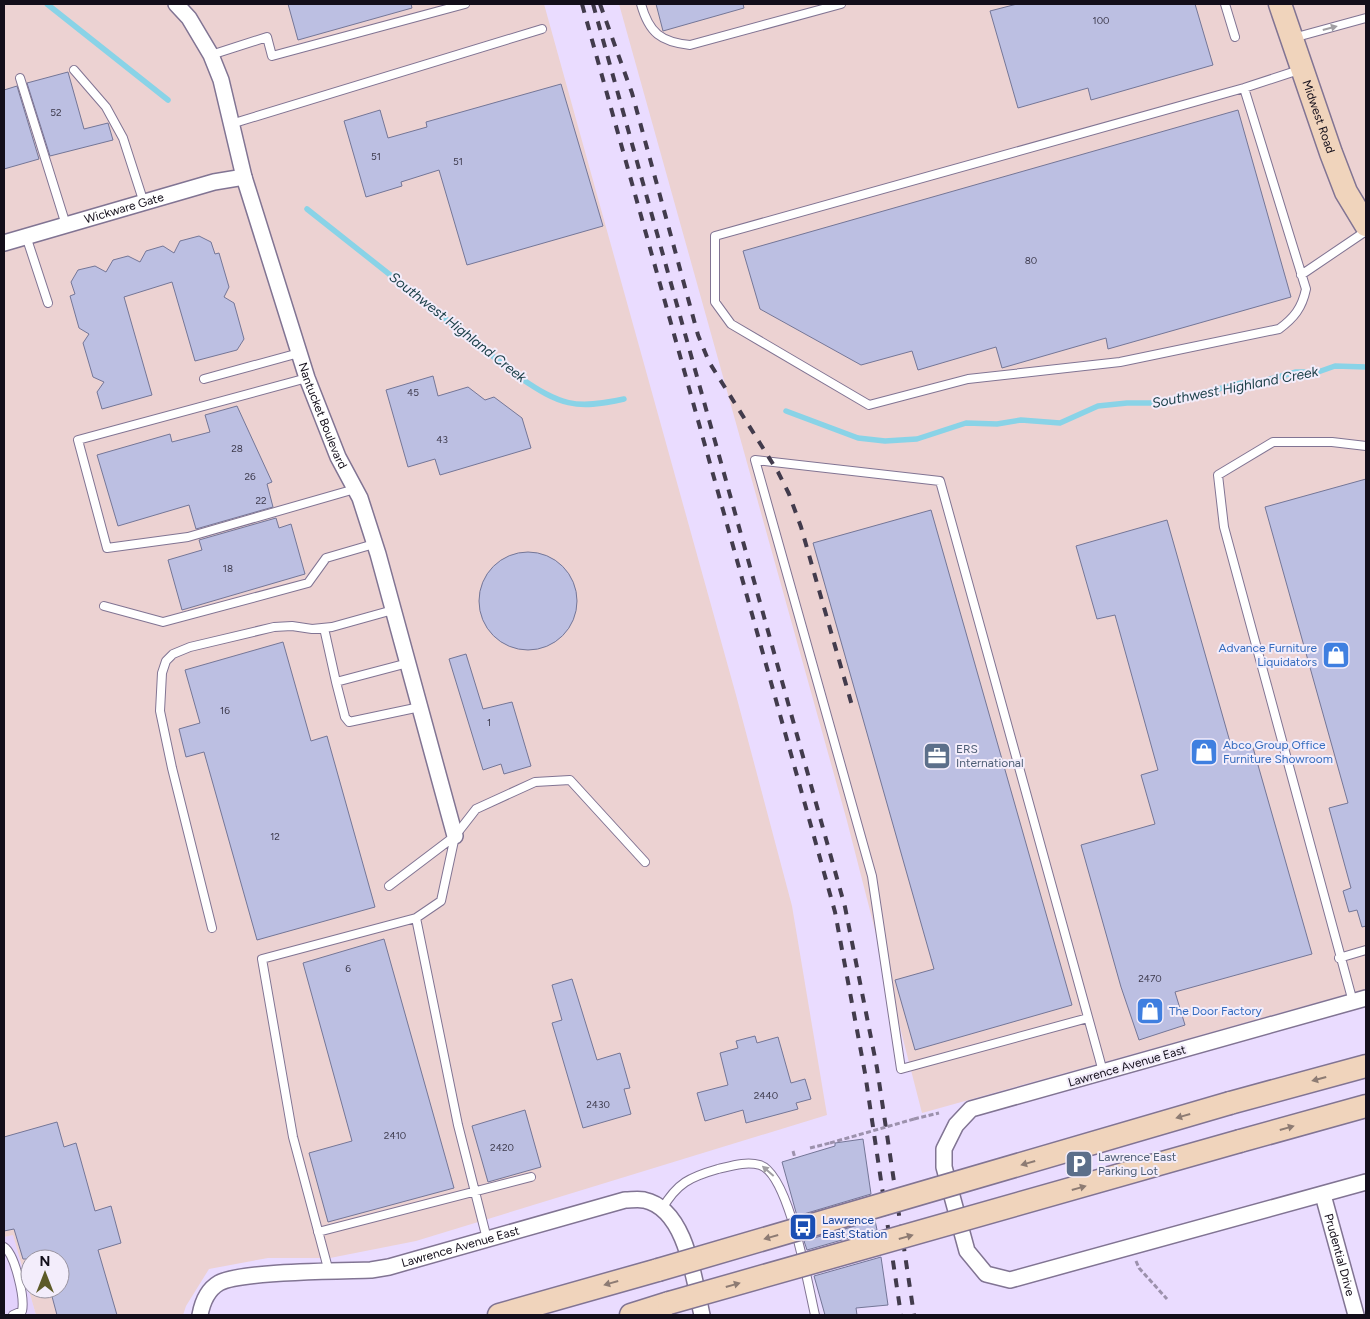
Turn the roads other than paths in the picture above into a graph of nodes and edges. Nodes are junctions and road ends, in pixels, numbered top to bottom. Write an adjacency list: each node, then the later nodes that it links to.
1 (176, 4): 11 (street, Nantucket Boulevard)
2 (465, 4): 11 (lane)
3 (641, 4): 4 (lane)
4 (842, 4)
5 (1225, 4): 9 (lane)
6 (1280, 4): 10 (main road, Midwest Road)
7 (1366, 18): 10 (lane, one-way to 7)
8 (542, 29): 16 (lane)
9 (1236, 37)
10 (1293, 38): 12 (main road, Midwest Road)
11 (211, 55): 16 (street, Nantucket Boulevard)
12 (1304, 68): 15 (lane); 20 (main road, Midwest Road)
13 (74, 70): 18 (lane)
14 (20, 78): 19 (lane)
15 (1244, 88): 24 (lane); 24 (lane)
16 (231, 124): 17 (street, Nantucket Boulevard)
17 (244, 177): 18 (street, Wickware Gate); 26 (street, Nantucket Boulevard)
18 (144, 203): 19 (street, Wickware Gate)
19 (66, 225): 22 (street, Wickware Gate)
20 (1366, 225)
21 (1366, 231): 24 (lane)
22 (26, 236): 23 (street, Wickware Gate); 25 (lane)
23 (4, 243)
24 (1301, 275)
25 (48, 303)
26 (299, 353): 27 (street, Nantucket Boulevard); 28 (lane)
27 (307, 378): 30 (street, Nantucket Boulevard); 30 (lane)
28 (204, 379)
29 (1366, 446): 44 (lane)
30 (355, 489): 31 (street, Nantucket Boulevard)
31 (374, 544): 32 (lane); 33 (street, Nantucket Boulevard)
32 (104, 606)
33 (393, 610): 34 (lane); 35 (street, Nantucket Boulevard)
34 (324, 628): 36 (lane); 42 (lane)
35 (408, 663): 36 (lane); 37 (street, Nantucket Boulevard)
36 (336, 682): 37 (lane)
37 (420, 707): 38 (street, Nantucket Boulevard)
38 (455, 836): 39 (lane); 40 (lane); 41 (lane)
39 (644, 862)
40 (389, 886)
41 (416, 918): 52 (lane); 55 (lane)
42 (212, 928)
43 (1366, 950): 44 (lane)
44 (1339, 958): 45 (lane)
45 (1359, 1000): 48 (street, Lawrence Avenue East)
46 (1088, 1018): 46 (lane); 48 (lane)
47 (1366, 1066): 61 (main road, one-way to 61, bridge)
48 (1103, 1072): 53 (street, Lawrence Avenue East)
49 (1366, 1106): 62 (main road, one-way to 49, bridge)
50 (531, 1177): 52 (lane)
51 (1366, 1182): 53 (street, Lawrence Avenue East)
52 (475, 1193): 55 (lane); 56 (lane)
53 (1323, 1195): 65 (street, Prudential Drive)
54 (662, 1209): 56 (street, Lawrence Avenue East); 63 (street, Lawrence Avenue East); 64 (lane, one-way to 54)
55 (318, 1232): 58 (lane)
56 (487, 1239): 58 (street, Lawrence Avenue East)
57 (4, 1248): 60 (lane)
58 (329, 1272): 59 (street, Lawrence Avenue East)
59 (202, 1310)
60 (14, 1315)
61 (499, 1315)
62 (632, 1315)
63 (702, 1315)
64 (815, 1315)
65 (1356, 1315)

